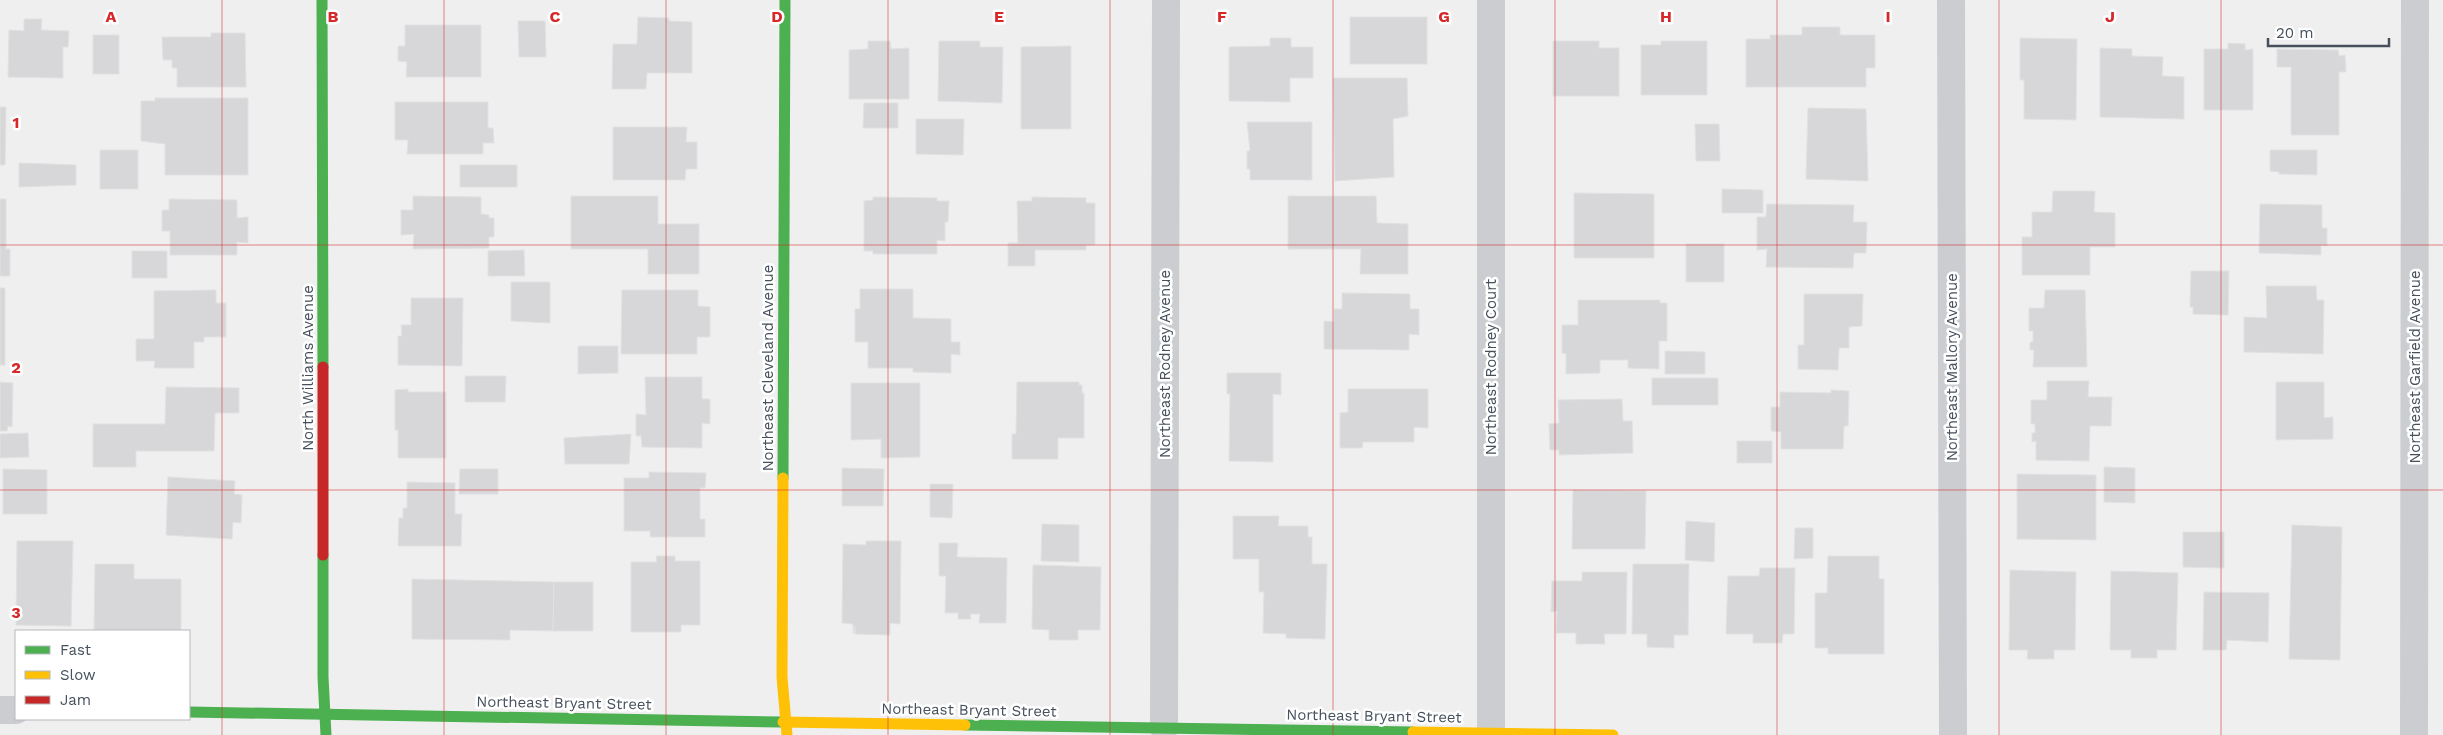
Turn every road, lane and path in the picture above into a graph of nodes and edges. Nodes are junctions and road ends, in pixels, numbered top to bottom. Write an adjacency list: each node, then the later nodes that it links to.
1 (322, 0): 10 (street, North Williams Avenue)
2 (785, 0): 11 (street, Northeast Cleveland Avenue)
3 (1166, 0): 12 (street, Northeast Rodney Avenue)
4 (1491, 0): 13 (street, Northeast Rodney Court)
5 (1951, 0): 17 (street, Northeast Mallory Avenue)
6 (2415, 0): 18 (street, Northeast Garfield Avenue)
7 (0, 710): 8 (street)
8 (15, 710)
9 (190, 712): 10 (street, Northeast Bryant Street)
10 (325, 714): 11 (street, Northeast Bryant Street); 14 (street, North Williams Avenue)
11 (786, 722): 12 (street, Northeast Bryant Street); 15 (street, Northeast Cleveland Avenue)
12 (1164, 728): 13 (street, Northeast Bryant Street)
13 (1491, 734): 16 (street, Northeast Bryant Street)
14 (326, 735)
15 (787, 735)
16 (1613, 735)
17 (1954, 735)
18 (2414, 735)

